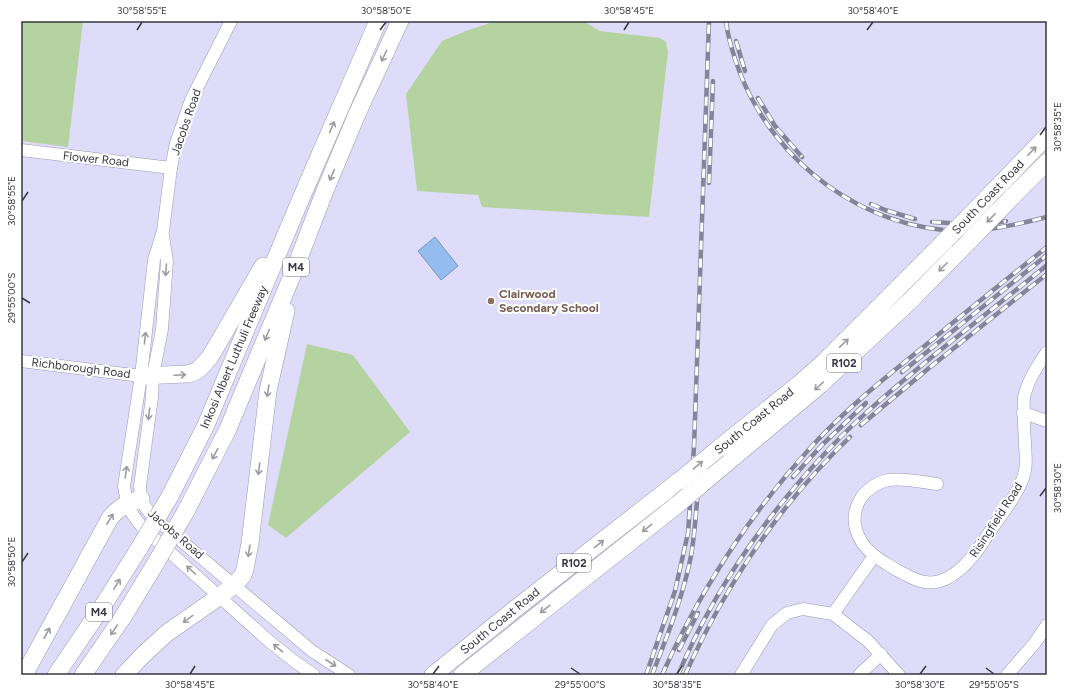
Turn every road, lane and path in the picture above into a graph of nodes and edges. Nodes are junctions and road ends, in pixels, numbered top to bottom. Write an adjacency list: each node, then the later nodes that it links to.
1 (231, 21): 7 (street, Jacobs Road)
2 (378, 21): 8 (highway, Inkosi Albert Luthuli Freeway / M4, one-way to 2)
3 (400, 21): 9 (highway, Inkosi Albert Luthuli Freeway / M4, one-way to 9)
4 (1047, 136): 29 (highway, South Coast Road / R102, one-way to 4, bridge)
5 (21, 150): 7 (street, Flower Road)
6 (1047, 162): 30 (highway, South Coast Road / R102, one-way to 30, bridge)
7 (171, 168): 12 (street, Jacobs Road)
8 (302, 196): 12 (highway, one-way to 8); 24 (highway, Inkosi Albert Luthuli Freeway / M4, one-way to 8, bridge)
9 (294, 271): 18 (highway, one-way to 18); 25 (highway, Inkosi Albert Luthuli Freeway / M4, one-way to 25, bridge)
10 (1047, 352): 13 (street, Risingfield Road)
11 (21, 361): 12 (street, Richborough Road)
12 (147, 376): 16 (street, Jacobs Road, one-way to 16); 16 (street, Jacobs Road, one-way to 12)
13 (1023, 413): 14 (street); 17 (street, Risingfield Road)
14 (1047, 421)
15 (937, 484): 17 (street, Risingfield Road)
16 (133, 502): 18 (street, Jacobs Road); 19 (street, Jacobs Road, one-way to 16); 23 (highway, one-way to 16)
17 (874, 556): 20 (street)
18 (234, 584): 19 (highway); 28 (street, Jacobs Road, one-way to 28)
19 (220, 596): 26 (highway, one-way to 26); 27 (street, Jacobs Road, one-way to 19)
20 (832, 614): 22 (street); 31 (street)
21 (1047, 625): 34 (street)
22 (881, 654): 32 (street); 33 (street)
23 (24, 675)
24 (56, 675)
25 (84, 675)
26 (124, 675)
27 (314, 675)
28 (349, 675)
29 (433, 675)
30 (462, 675)
31 (741, 675)
32 (859, 675)
33 (899, 675)
34 (1007, 675)

